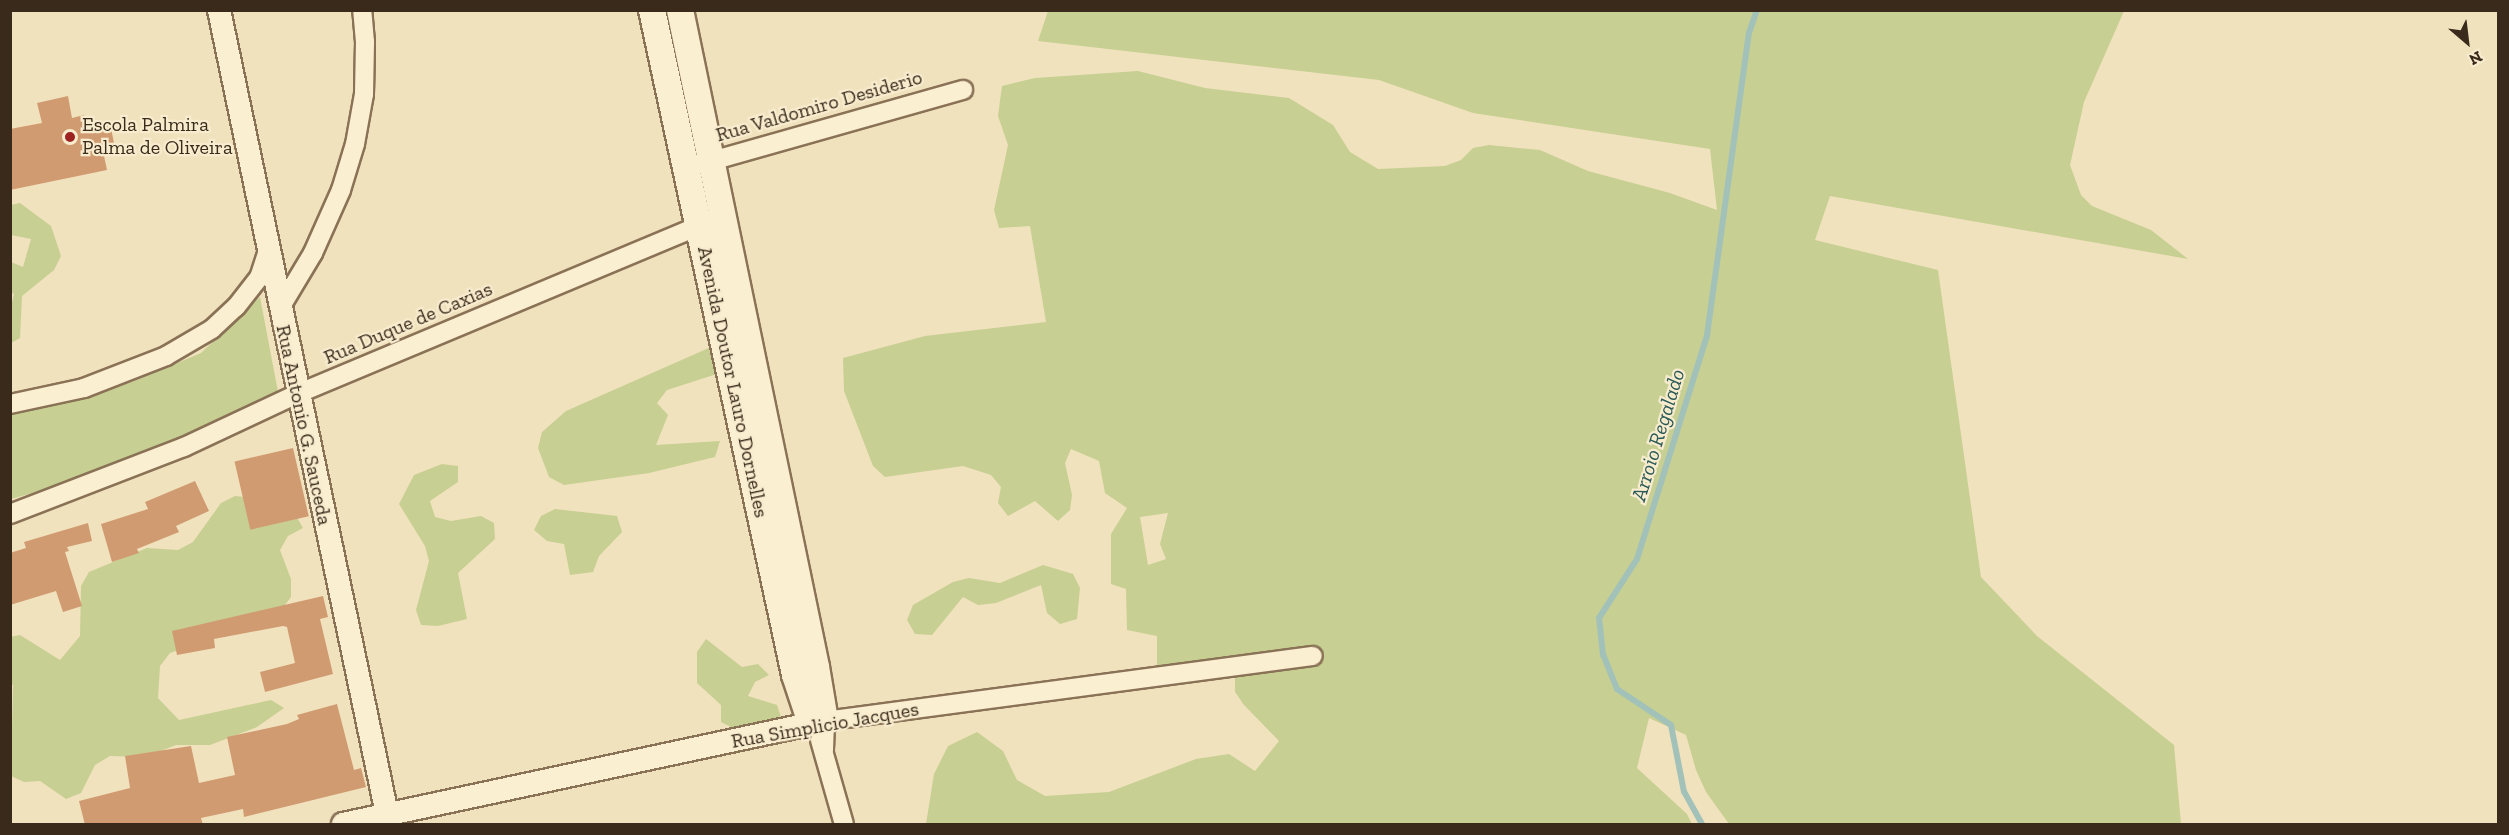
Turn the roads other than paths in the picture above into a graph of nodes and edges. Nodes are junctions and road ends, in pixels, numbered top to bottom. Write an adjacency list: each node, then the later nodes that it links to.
1 (219, 10): 9 (street)
2 (362, 10): 10 (street, Rua Antonio G. Sauceda)
3 (652, 10): 6 (main road, Avenida Doutor Lauro Dornelles)
4 (680, 10): 6 (main road, Avenida Doutor Lauro Dornelles)
5 (963, 90): 6 (street, Rua Valdomiro Desiderio)
6 (698, 164): 7 (main road, Avenida Doutor Lauro Dornelles); 8 (main road, Avenida Doutor Lauro Dornelles)
7 (724, 218): 8 (street, Rua Duque de Caxias); 15 (main road, Avenida Doutor Lauro Dornelles)
8 (699, 225): 11 (street, Rua Duque de Caxias); 15 (main road, Avenida Doutor Lauro Dornelles)
9 (269, 243): 10 (street); 12 (street)
10 (280, 308): 11 (street, Rua Antonio G. Sauceda)
11 (297, 394): 13 (street, Rua Duque de Caxias); 16 (street, Rua Antonio G. Sauceda)
12 (10, 404)
13 (10, 514)
14 (1313, 656): 15 (street, Rua Simplicio Jacques)
15 (818, 722): 16 (street, Rua Simplicio Jacques); 18 (street, Avenida Doutor Lauro Dornelles)
16 (388, 820): 17 (street, Rua Simplicio Jacques)
17 (343, 825)
18 (844, 825)

